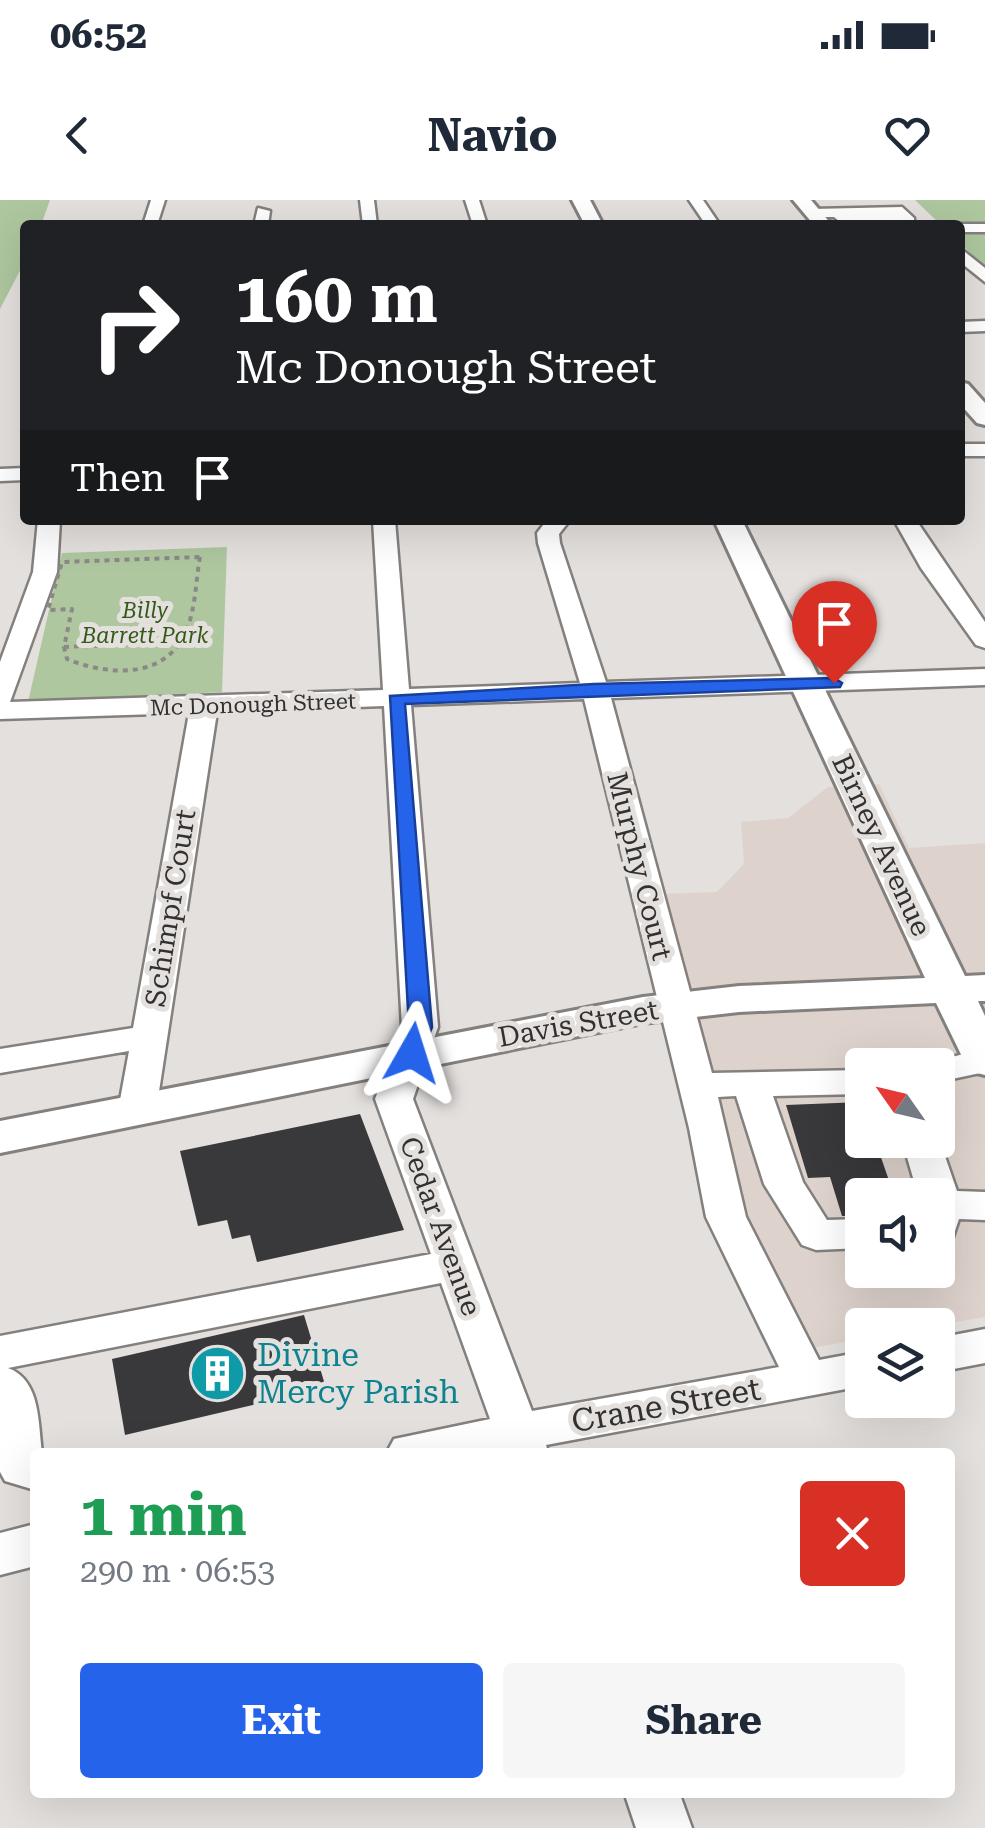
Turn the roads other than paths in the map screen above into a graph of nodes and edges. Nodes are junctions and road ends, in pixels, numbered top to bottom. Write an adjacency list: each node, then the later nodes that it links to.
1 (904, 200): 4 (street)
2 (813, 213): 3 (street)
3 (838, 213)
4 (925, 220)
5 (965, 258): 6 (street)
6 (985, 277)
7 (965, 394): 8 (main road)
8 (985, 418)
9 (49, 525): 18 (street)
10 (384, 525): 19 (street, Cedar Avenue)
11 (555, 525): 17 (street, Murphy Court)
12 (730, 525): 16 (main road, Birney Avenue)
13 (909, 525): 14 (street)
14 (985, 640)
15 (985, 677): 16 (street, Mc Donough Street)
16 (805, 683): 17 (street, Mc Donough Street); 22 (main road, Birney Avenue)
17 (594, 689): 19 (street, Mc Donough Street); 23 (street, Murphy Court)
18 (0, 698)
19 (396, 700): 20 (street, Mc Donough Street); 25 (street, Cedar Avenue)
20 (204, 706): 21 (street, Mc Donough Street); 24 (street, Schimpf Court)
21 (0, 711)
22 (968, 989): 23 (main road, Davis Street); 26 (main road, Birney Avenue)
23 (676, 1006): 25 (main road, Davis Street); 30 (street, Murphy Court)
24 (149, 1037): 27 (street); 32 (street, Schimpf Court)
25 (412, 1053): 32 (main road, Davis Street); 37 (street, Cedar Avenue)
26 (985, 1060): 28 (street)
27 (0, 1061)
28 (955, 1066)
29 (845, 1083): 31 (street)
30 (696, 1085): 31 (street); 41 (street, Murphy Court)
31 (751, 1086): 36 (street)
32 (137, 1111): 33 (main road, Davis Street)
33 (0, 1137)
34 (985, 1206): 35 (street)
35 (955, 1213)
36 (845, 1234)
37 (456, 1265): 42 (street); 43 (street, Cedar Avenue)
38 (985, 1346): 39 (street)
39 (955, 1352)
40 (845, 1372): 41 (street, Crane Street)
41 (807, 1379): 43 (street, Crane Street)
42 (3, 1383): 45 (street)
43 (521, 1442): 44 (street, Crane Street)
44 (454, 1448)
45 (19, 1470)
46 (30, 1546): 47 (street)
47 (0, 1554)
48 (653, 1798): 49 (street)
49 (664, 1828)

